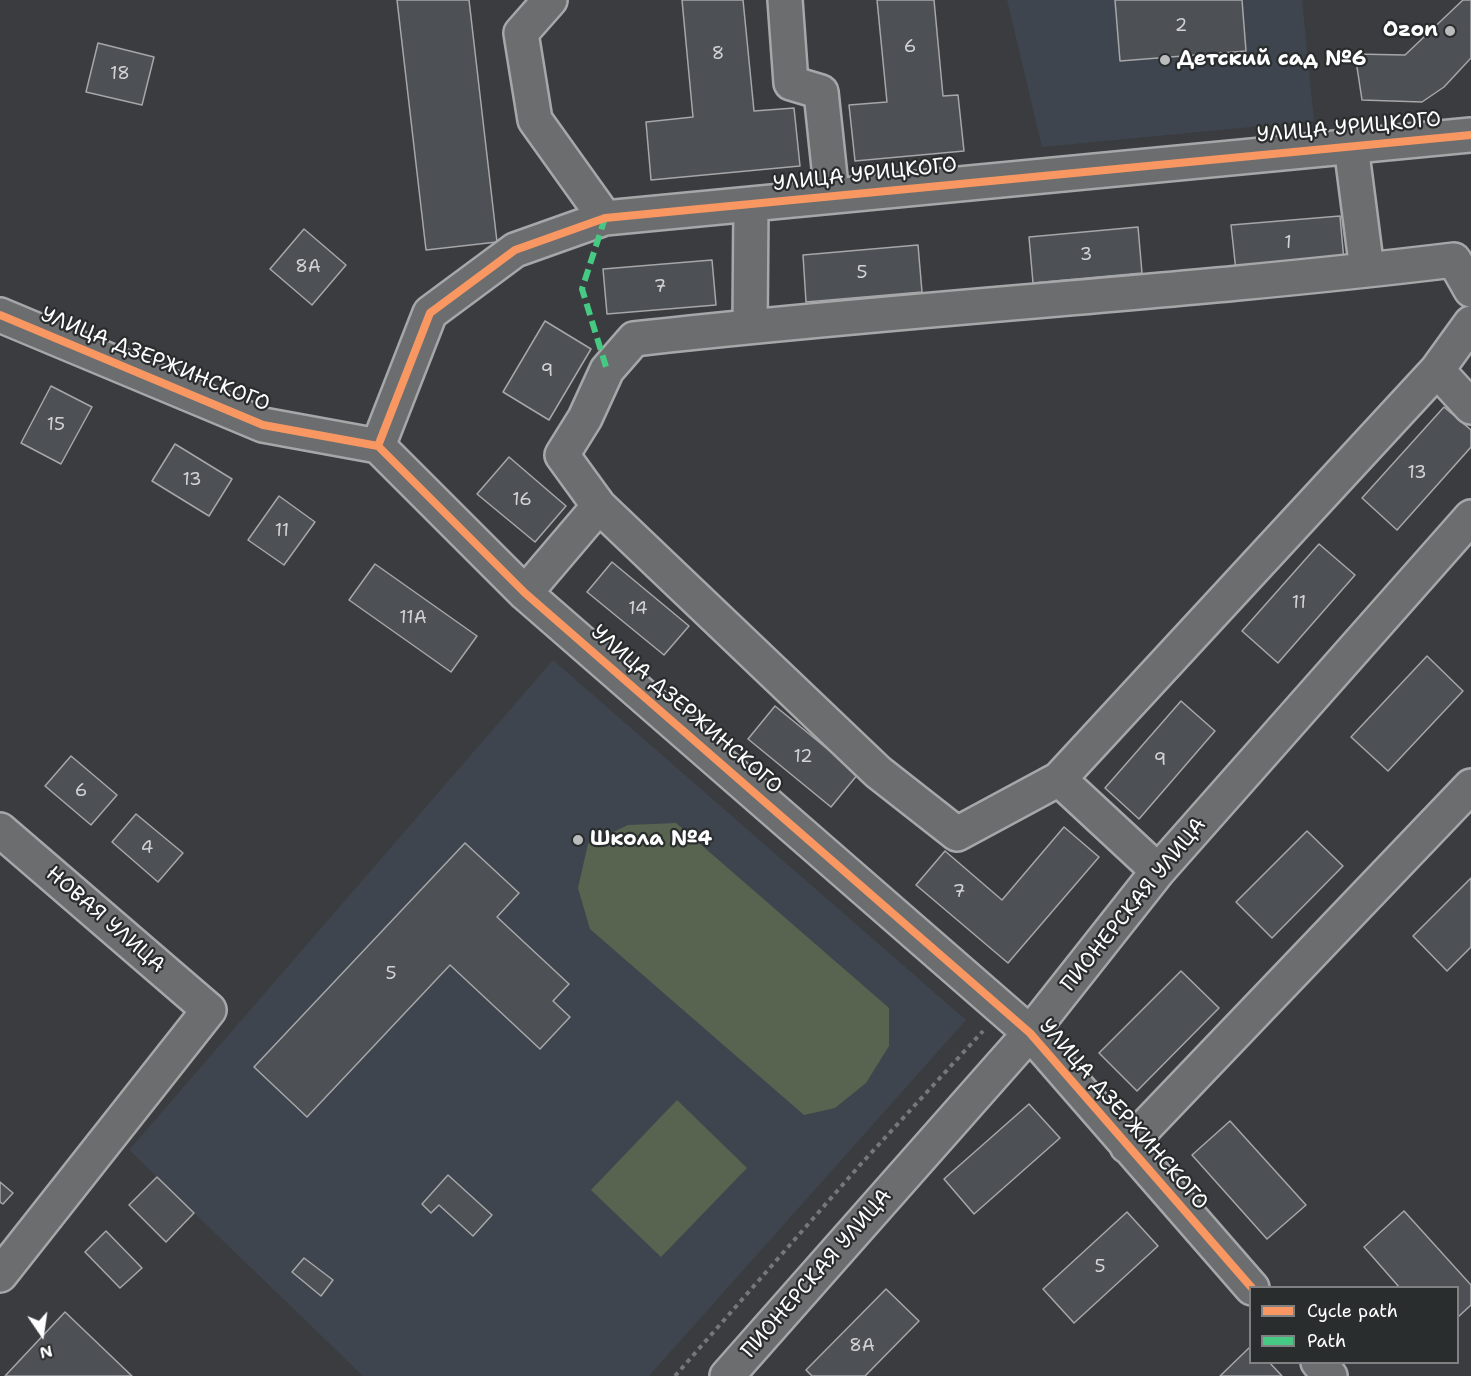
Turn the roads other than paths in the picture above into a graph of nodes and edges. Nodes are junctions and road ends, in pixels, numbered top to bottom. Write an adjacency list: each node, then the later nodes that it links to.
1 (550, 0): 7 (street)
2 (784, 0): 5 (street)
3 (1471, 135): 4 (street, УЛИЦА УРИЦКОГО)
4 (1351, 146): 5 (street, УЛИЦА УРИЦКОГО); 8 (street)
5 (832, 196): 6 (street, УЛИЦА УРИЦКОГО)
6 (751, 204): 7 (street, УЛИЦА УРИЦКОГО); 12 (street)
7 (605, 218): 15 (street, УЛИЦА УРИЦКОГО)
8 (1366, 270): 9 (street); 12 (street)
9 (1471, 290)
10 (0, 315): 15 (street, УЛИЦА ДЗЕРЖИНСКОГО)
11 (1471, 323): 13 (street)
12 (750, 326): 16 (street)
13 (1437, 370): 14 (street); 19 (street)
14 (1471, 407)
15 (378, 446): 18 (street, УЛИЦА ДЗЕРЖИНСКОГО)
16 (600, 506): 18 (street); 19 (street)
17 (1471, 517): 22 (street, ПИОНЕРСКАЯ УЛИЦА)
18 (525, 593): 23 (street, УЛИЦА ДЗЕРЖИНСКОГО)
19 (1059, 779): 22 (street)
20 (1471, 786): 24 (street)
21 (0, 830): 25 (street, НОВАЯ УЛИЦА)
22 (1158, 871): 23 (street, ПИОНЕРСКАЯ УЛИЦА)
23 (1030, 1034): 24 (street, УЛИЦА ДЗЕРЖИНСКОГО); 28 (street, ПИОНЕРСКАЯ УЛИЦА)
24 (1127, 1146): 26 (street, УЛИЦА ДЗЕРЖИНСКОГО)
25 (0, 1275)
26 (1251, 1286)
27 (1320, 1364): 29 (street)
28 (727, 1376)
29 (1329, 1376)

